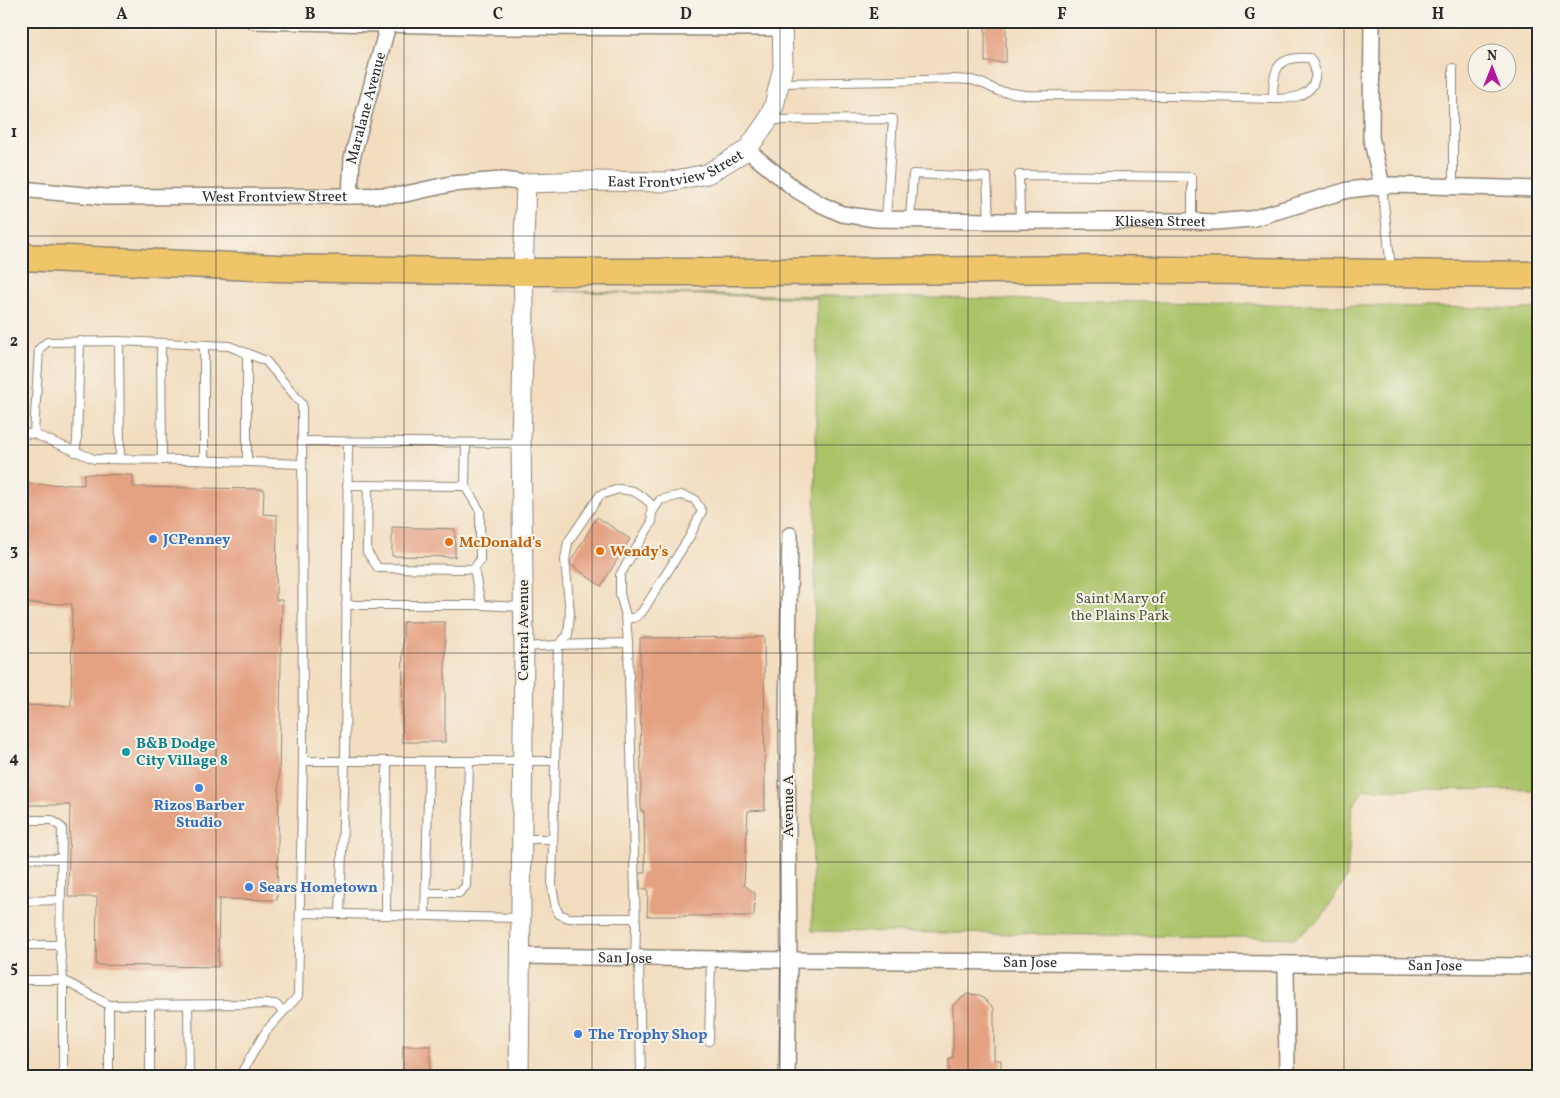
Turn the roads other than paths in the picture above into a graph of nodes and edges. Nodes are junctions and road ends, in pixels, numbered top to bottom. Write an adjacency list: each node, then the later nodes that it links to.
1 (254, 21): 3 (street)
2 (1372, 21): 13 (street)
3 (278, 22): 4 (street)
4 (389, 23): 5 (street); 17 (street, Maralane Avenue)
5 (615, 24): 6 (street)
6 (782, 24): 8 (street)
7 (1453, 68): 14 (lane)
8 (780, 83): 9 (lane); 10 (street, East Frontview Street)
9 (1273, 99): 9 (lane)
10 (768, 120): 11 (street, East Frontview Street); 18 (lane)
11 (747, 150): 12 (street, East Frontview Street); 18 (street, Kliesen Street)
12 (526, 183): 17 (street, West Frontview Street); 24 (street, Central Avenue)
13 (1382, 186): 14 (street, Kliesen Street); 22 (street, Kliesen Street); 25 (lane)
14 (1453, 187): 16 (street, Kliesen Street)
15 (21, 189): 17 (street, West Frontview Street)
16 (1539, 189)
17 (350, 196)
18 (886, 219): 19 (street, Kliesen Street)
19 (910, 219): 20 (street, Kliesen Street); 20 (lane)
20 (989, 221): 21 (street, Kliesen Street)
21 (1020, 221): 22 (street, Kliesen Street); 22 (lane)
22 (1192, 221)
23 (21, 257): 24 (highway)
24 (523, 272): 25 (highway); 37 (street, Central Avenue)
25 (1391, 273): 26 (highway)
26 (1539, 275)
27 (80, 341): 28 (lane); 33 (lane); 38 (lane)
28 (119, 341): 29 (lane); 39 (lane)
29 (161, 343): 30 (lane); 40 (lane)
30 (204, 345): 31 (lane); 41 (lane)
31 (247, 353): 34 (lane); 42 (lane)
32 (21, 433): 33 (lane)
33 (34, 434): 38 (lane)
34 (302, 441): 35 (lane); 43 (lane)
35 (348, 442): 36 (lane); 44 (lane)
36 (466, 443): 37 (lane); 46 (lane)
37 (521, 443): 52 (street, Central Avenue)
38 (75, 452): 39 (lane)
39 (120, 459): 40 (lane)
40 (162, 460): 41 (lane)
41 (204, 460): 42 (lane)
42 (247, 462): 43 (lane)
43 (302, 464): 57 (lane)
44 (347, 485): 45 (lane); 50 (lane)
45 (368, 485): 46 (lane); 49 (lane)
46 (465, 486): 49 (lane)
47 (651, 514): 53 (lane); 53 (lane); 55 (lane)
48 (790, 535): 83 (street, Avenue A)
49 (474, 569): 51 (lane)
50 (346, 605): 51 (lane); 58 (lane)
51 (480, 605): 52 (lane)
52 (523, 607): 56 (street, Central Avenue)
53 (626, 618): 54 (lane)
54 (628, 643): 55 (lane); 77 (lane)
55 (558, 645): 56 (lane); 62 (lane)
56 (524, 647): 63 (street, Central Avenue)
57 (303, 761): 58 (lane); 72 (lane)
58 (345, 761): 59 (lane); 73 (lane)
59 (387, 761): 60 (lane); 74 (lane)
60 (429, 761): 61 (lane); 69 (lane)
61 (469, 761): 63 (lane); 69 (lane)
62 (555, 761): 63 (lane); 66 (lane)
63 (523, 762): 65 (street, Central Avenue)
64 (21, 820): 68 (lane)
65 (522, 838): 66 (lane); 76 (street, Central Avenue)
66 (553, 839): 77 (lane)
67 (21, 858): 68 (lane)
68 (61, 859): 70 (lane)
69 (426, 893): 75 (lane)
70 (61, 900): 71 (lane); 79 (lane)
71 (21, 901)
72 (300, 913): 73 (lane); 91 (lane)
73 (340, 914): 74 (lane)
74 (386, 915): 75 (lane)
75 (425, 916): 76 (lane)
76 (521, 918): 80 (street, Central Avenue)
77 (635, 918): 81 (lane)
78 (21, 945): 79 (lane)
79 (60, 945): 87 (lane)
80 (521, 956): 81 (street, San Jose); 98 (street, Central Avenue)
81 (637, 958): 82 (street, San Jose); 99 (lane)
82 (710, 959): 83 (street, San Jose); 92 (lane)
83 (789, 960): 84 (street, San Jose); 100 (street, Avenue A)
84 (1286, 964): 85 (street, San Jose); 101 (street)
85 (1539, 966)
86 (21, 980): 87 (lane)
87 (63, 980): 88 (lane); 93 (lane)
88 (109, 1005): 89 (lane); 94 (lane)
89 (150, 1005): 90 (lane); 95 (lane)
90 (188, 1005): 91 (lane); 96 (lane)
91 (284, 1011): 97 (lane)
92 (709, 1041)
93 (63, 1077)
94 (109, 1077)
95 (150, 1077)
96 (189, 1077)
97 (239, 1077)
98 (519, 1077)
99 (641, 1077)
100 (787, 1077)
101 (1287, 1077)

